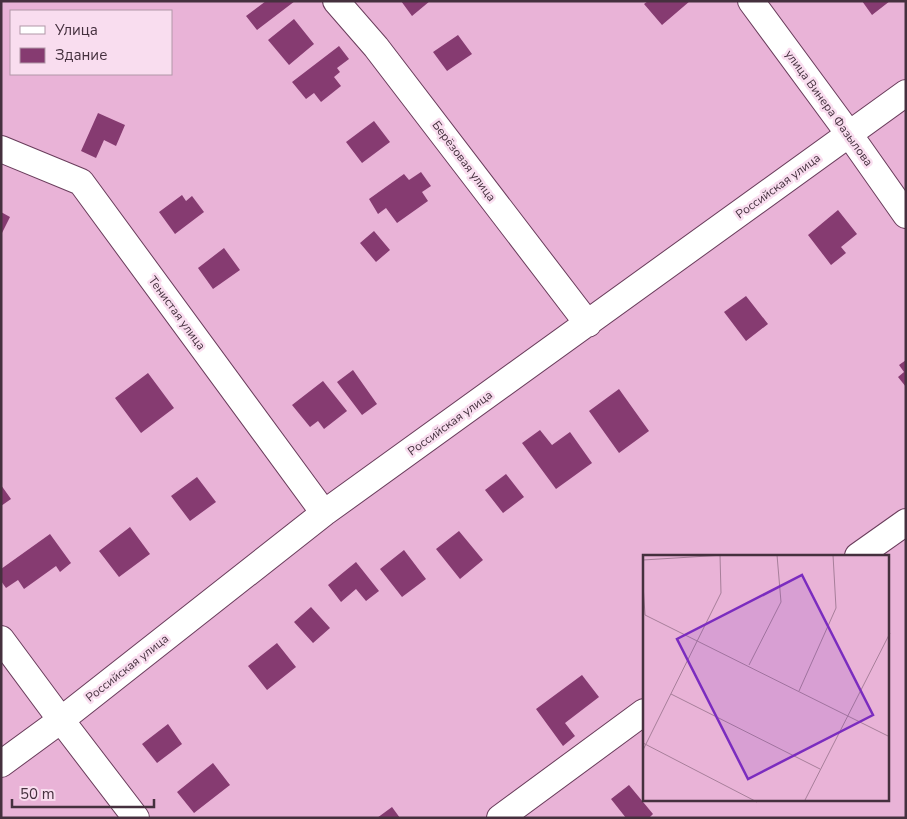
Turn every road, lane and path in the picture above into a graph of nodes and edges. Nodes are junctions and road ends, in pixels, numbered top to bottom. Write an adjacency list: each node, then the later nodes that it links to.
1 (336, 1): 7 (street, Берёзовая улица)
2 (751, 1): 4 (street, улица Винера Фазылова)
3 (906, 93): 4 (street, Российская улица)
4 (849, 134): 6 (street, улица Винера Фазылова); 7 (street, Российская улица)
5 (1, 148): 8 (street, Тенистая улица)
6 (906, 215)
7 (588, 324): 8 (street, Российская улица)
8 (324, 513): 13 (street, Российская улица)
9 (906, 522): 10 (street)
10 (859, 555)
11 (1, 639): 13 (street)
12 (643, 713): 16 (street)
13 (61, 720): 14 (street, Российская улица); 15 (street)
14 (1, 764)
15 (136, 818)
16 (500, 818)

